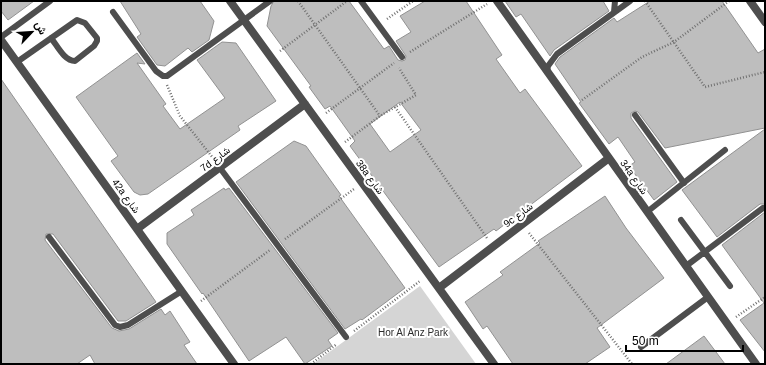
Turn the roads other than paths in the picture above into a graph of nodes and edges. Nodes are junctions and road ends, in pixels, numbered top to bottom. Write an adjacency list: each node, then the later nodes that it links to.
1 (50, 1): 13 (lane)
2 (230, 1): 11 (street, 38a شارع)
3 (270, 1): 11 (lane)
4 (361, 1): 15 (lane)
5 (497, 1): 17 (street, 34a شارع)
6 (615, 1): 10 (lane)
7 (630, 1): 10 (lane)
8 (750, 1): 12 (street)
9 (112, 12): 11 (lane)
10 (614, 12): 17 (lane)
11 (244, 20): 18 (street, 38a شارع)
12 (765, 22)
13 (1, 38): 16 (street, 42a شارع)
14 (51, 38): 14 (lane); 16 (lane)
15 (402, 57)
16 (17, 62): 27 (street, 42a شارع)
17 (547, 72): 21 (street, 34a شارع)
18 (305, 104): 22 (street, 7d شارع); 32 (street, 38a شارع)
19 (635, 116): 23 (lane)
20 (725, 150): 23 (lane)
21 (609, 158): 25 (street, 34a شارع); 32 (street, 9c شارع)
22 (220, 168): 27 (street, 7d شارع); 35 (lane)
23 (684, 183): 25 (lane)
24 (763, 208): 29 (lane)
25 (647, 212): 30 (street, 34a شارع)
26 (681, 220): 29 (lane)
27 (137, 229): 33 (street, 42a شارع)
28 (49, 237): 33 (lane)
29 (705, 252): 30 (lane); 31 (lane)
30 (686, 266): 34 (street, 34a شارع)
31 (730, 286)
32 (439, 288): 38 (street, 38a شارع)
33 (182, 291): 37 (street, 42a شارع)
34 (708, 297): 36 (lane); 39 (street, 34a شارع)
35 (346, 338)
36 (641, 347)
37 (234, 364)
38 (494, 364)
39 (756, 364)

